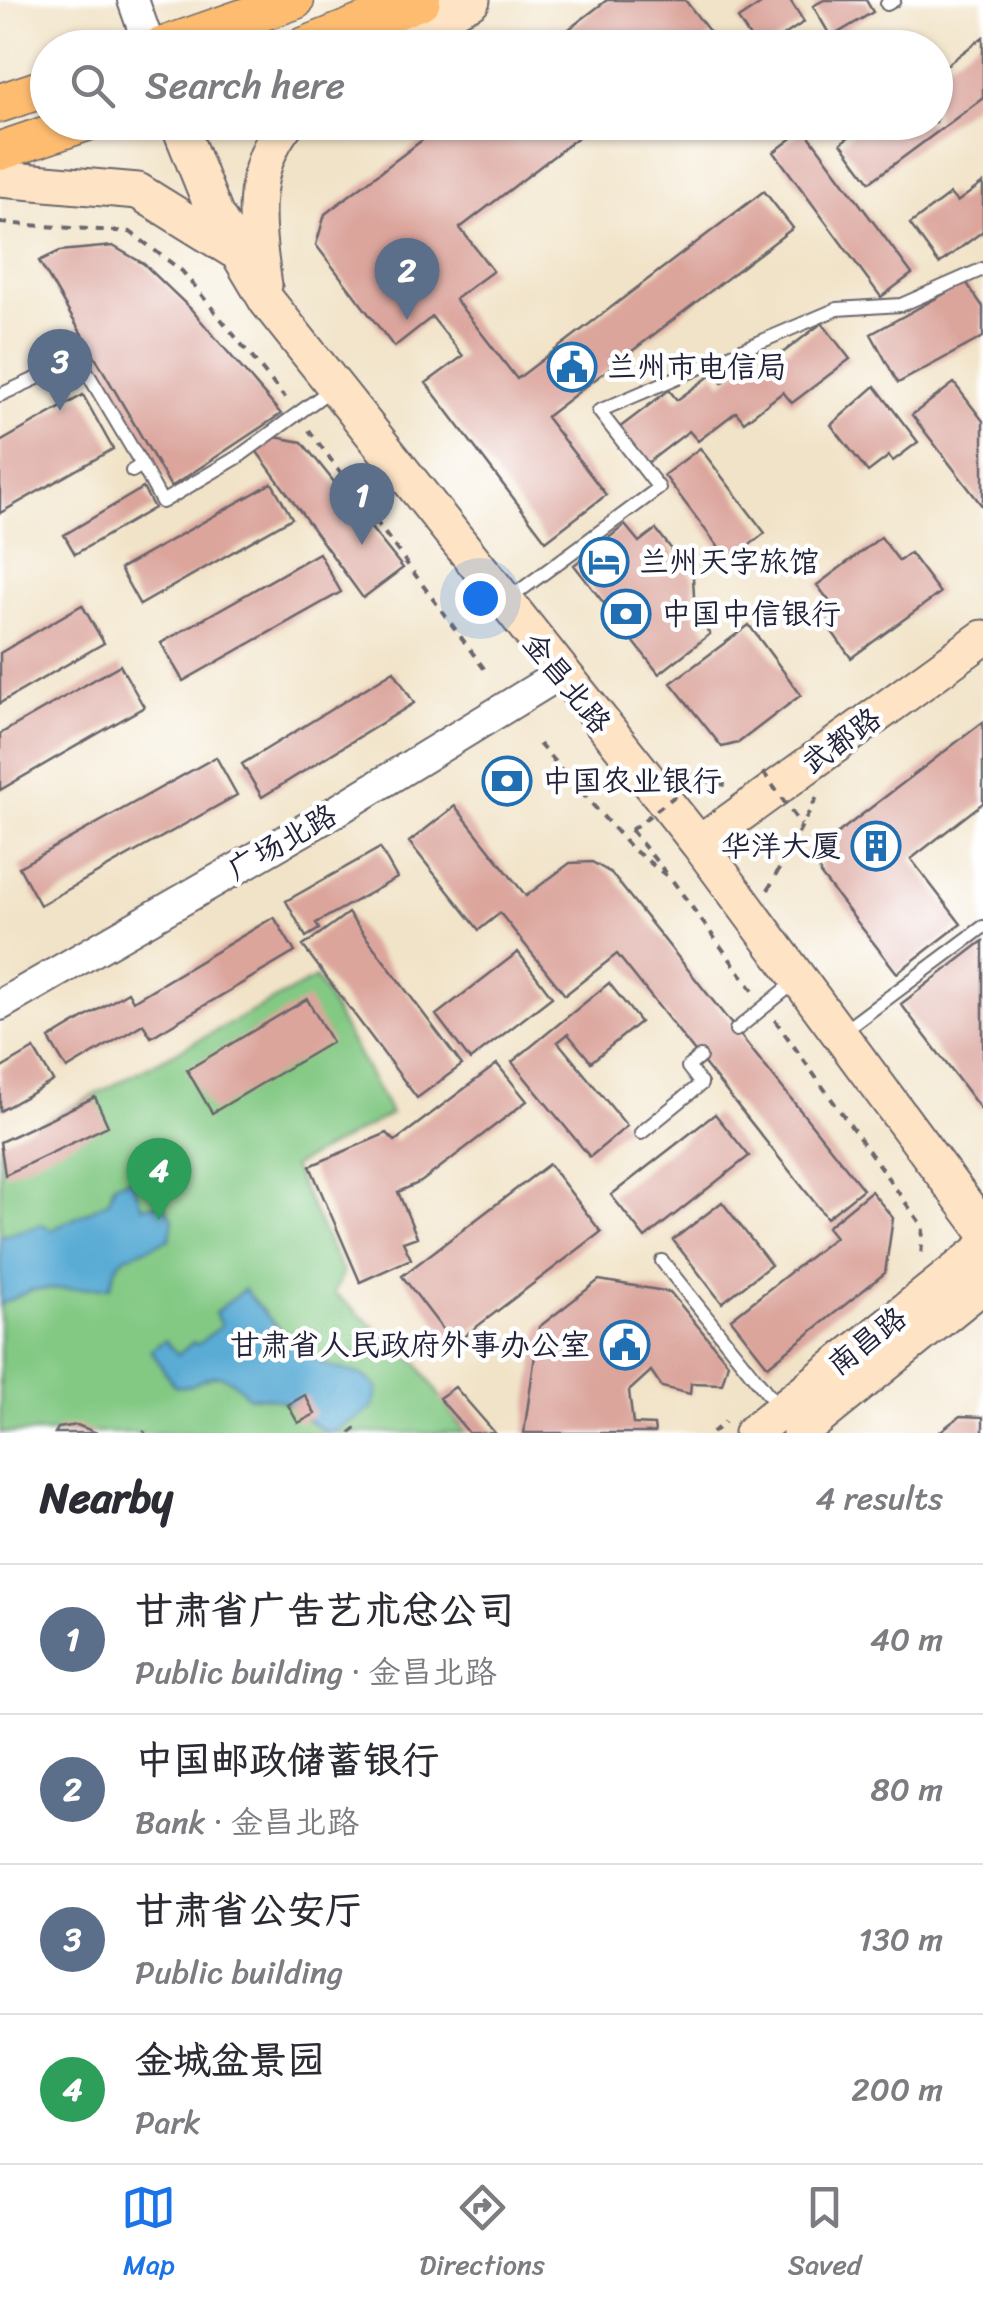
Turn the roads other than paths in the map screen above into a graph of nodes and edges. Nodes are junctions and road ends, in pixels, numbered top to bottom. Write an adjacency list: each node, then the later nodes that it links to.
1 (133, 0): 5 (street)
2 (295, 0): 6 (main road)
3 (422, 0): 7 (main road)
4 (472, 0): 8 (main road)
5 (144, 30)
6 (209, 30)
7 (346, 30)
8 (412, 30)
9 (30, 92): 10 (main road)
10 (0, 103)
11 (33, 140): 14 (main road)
12 (186, 140): 16 (main road, 金昌北路)
13 (273, 140): 18 (main road)
14 (0, 151)
15 (0, 179): 16 (main road)
16 (234, 251): 18 (main road, 金昌北路)
17 (983, 269): 21 (lane)
18 (266, 301): 19 (main road, 金昌北路)
19 (335, 386): 20 (lane); 21 (main road, 金昌北路)
20 (0, 395)
21 (504, 602): 24 (main road, 金昌北路)
22 (983, 638): 25 (main road, 武都路)
23 (983, 662): 25 (main road, 武都路)
24 (560, 674): 25 (main road, 金昌北路); 28 (street, 广场北路)
25 (705, 852): 27 (main road, 金昌北路)
26 (983, 927): 30 (lane)
27 (797, 980): 29 (lane); 30 (main road, 金昌北路)
28 (0, 1005)
29 (736, 1030)
30 (838, 1036): 33 (main road, 金昌北路)
31 (700, 1057): 32 (lane)
32 (641, 1133)
33 (983, 1228)
34 (983, 1249): 37 (main road, 南昌路)
35 (662, 1261): 37 (lane)
36 (983, 1285): 37 (main road, 南昌路)
37 (782, 1411): 38 (main road, 南昌路)
38 (752, 1433)

